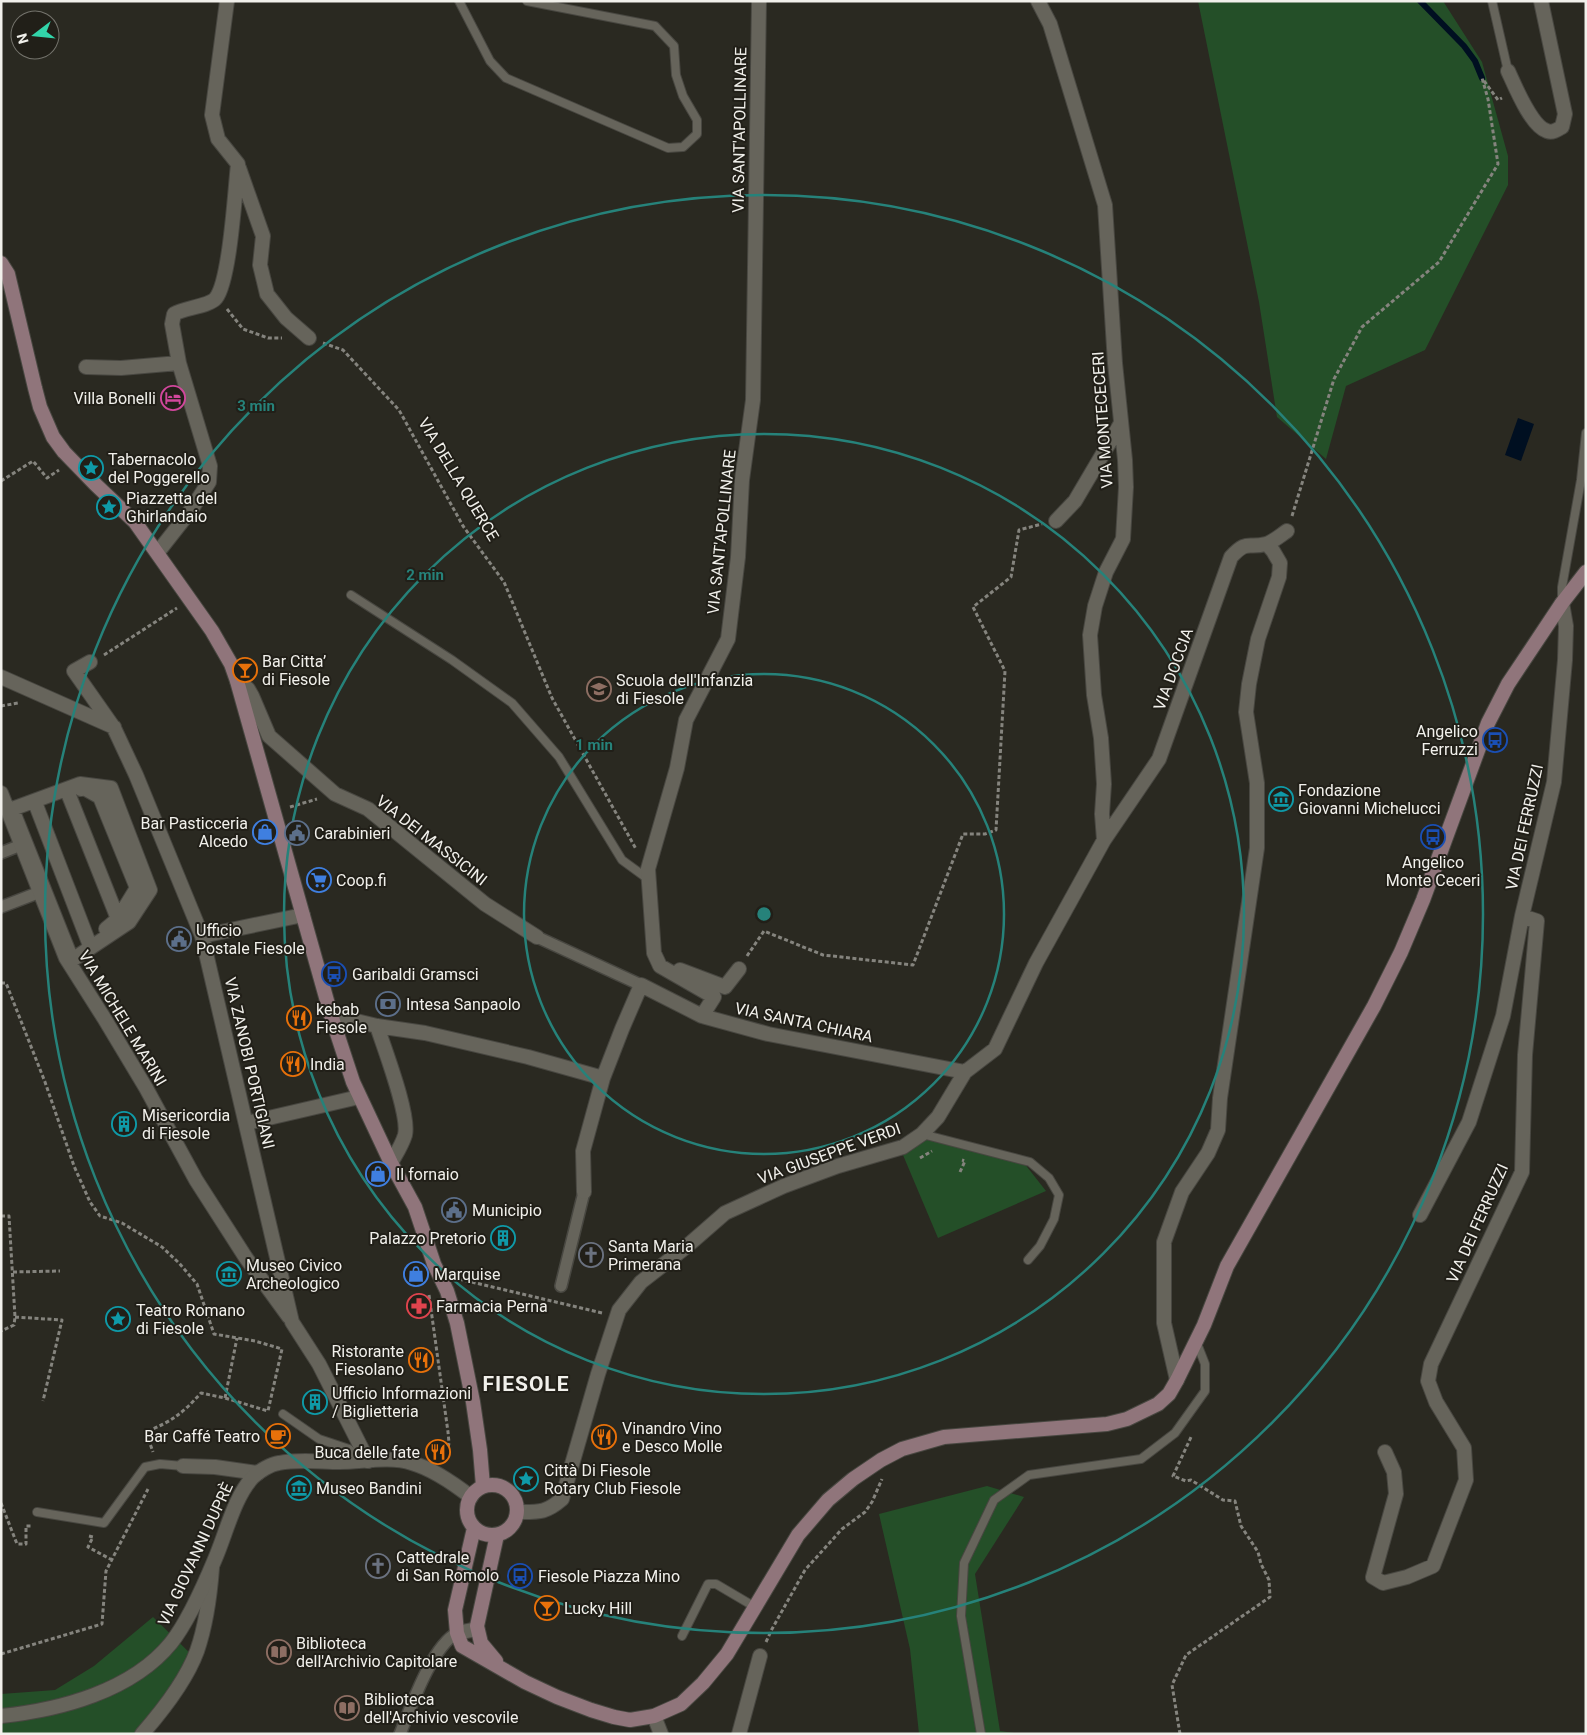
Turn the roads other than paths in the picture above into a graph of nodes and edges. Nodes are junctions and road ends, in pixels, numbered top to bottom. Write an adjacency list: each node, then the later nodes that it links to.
1 (227, 1): 9 (street)
2 (459, 1): 3 (lane)
3 (526, 1)
4 (759, 1): 34 (street, VIA SANT'APOLLINARE)
5 (1038, 1): 14 (street, VIA MONTECECERI)
6 (1492, 1): 8 (lane)
7 (1541, 1): 8 (street)
8 (1508, 71)
9 (238, 164): 11 (street); 12 (street)
10 (1, 263): 19 (main road)
11 (309, 338)
12 (180, 362): 13 (street); 19 (street)
13 (86, 367)
14 (1121, 423): 16 (street); 31 (street, VIA MONTECECERI)
15 (1586, 433): 22 (lane)
16 (1056, 521)
17 (1287, 531): 18 (street, VIA DOCCIA)
18 (1267, 544): 31 (street, VIA DOCCIA); 62 (street)
19 (158, 552): 25 (main road)
20 (1586, 572): 22 (main road)
21 (351, 596): 34 (lane)
22 (1562, 603): 38 (street, VIA DEI FERRUZZI); 61 (main road)
23 (90, 662): 26 (street, VIA ZANOBI PORTIGIANI)
24 (1, 677): 26 (street)
25 (237, 682): 37 (main road); 41 (street, VIA DEI MASSICINI)
26 (114, 728): 40 (street, VIA ZANOBI PORTIGIANI)
27 (1, 793): 30 (street, VIA MICHELE MARINI)
28 (68, 793): 29 (street); 39 (street); 39 (street)
29 (36, 805): 30 (street); 42 (street)
30 (10, 816): 32 (street, VIA MICHELE MARINI)
31 (1104, 840): 50 (street, VIA GIUSEPPE VERDI)
32 (21, 845): 33 (street); 35 (street, VIA MICHELE MARINI)
33 (1, 853)
34 (648, 874): 44 (street, VIA SANT'APOLLINARE)
35 (40, 892): 36 (street); 43 (street, VIA MICHELE MARINI)
36 (1, 907)
37 (303, 915): 40 (street); 47 (main road)
38 (1522, 916): 57 (street); 64 (street, VIA DEI FERRUZZI)
39 (118, 919): 42 (street)
40 (202, 936): 53 (street, VIA ZANOBI PORTIGIANI)
41 (537, 937): 46 (street, VIA DEI MASSICINI)
42 (89, 943): 43 (street)
43 (69, 959): 43 (street); 60 (street, VIA MICHELE MARINI)
44 (660, 966): 45 (street); 48 (street)
45 (739, 969)
46 (641, 985): 48 (street, VIA SANTA CHIARA); 51 (street)
47 (331, 1015): 49 (street); 52 (main road)
48 (702, 1016): 50 (street, VIA SANTA CHIARA)
49 (377, 1026): 51 (street); 55 (street)
50 (965, 1072): 54 (street, VIA GIUSEPPE VERDI)
51 (603, 1078): 56 (street)
52 (359, 1098): 53 (street); 55 (main road)
53 (247, 1123): 60 (street, VIA ZANOBI PORTIGIANI)
54 (922, 1134): 58 (lane); 71 (street, VIA GIUSEPPE VERDI)
55 (391, 1163): 68 (main road)
56 (584, 1192): 59 (street)
57 (1420, 1215)
58 (1028, 1260)
59 (561, 1286)
60 (292, 1322): 65 (street, VIA ZANOBI PORTIGIANI)
61 (1196, 1341): 62 (main road); 87 (lane)
62 (1177, 1380): 75 (main road)
63 (283, 1414): 65 (lane)
64 (1385, 1452)
65 (362, 1461): 67 (street, VIA GIOVANNI DUPRÈ); 69 (street, VIA GIOVANNI DUPRÈ)
66 (183, 1466): 67 (street, VIA GIOVANNI DUPRÈ); 70 (lane)
67 (258, 1473): 74 (street, VIA GIOVANNI DUPRÈ)
68 (483, 1486): 69 (main road); 71 (main road)
69 (471, 1497): 72 (main road)
70 (37, 1512)
71 (518, 1512): 73 (main road)
72 (474, 1528): 73 (main road); 77 (main road)
73 (497, 1535): 76 (main road)
74 (212, 1567): 81 (street, VIA GIOVANNI DUPRÈ); 83 (street)
75 (755, 1607): 78 (lane); 82 (main road)
76 (477, 1629): 77 (street); 80 (main road)
77 (457, 1634): 80 (main road); 84 (street)
78 (682, 1636)
79 (760, 1656): 86 (street)
80 (510, 1673): 82 (main road)
81 (1, 1716)
82 (654, 1716): 85 (street)
83 (142, 1734)
84 (400, 1734)
85 (661, 1734)
86 (739, 1734)
87 (981, 1734)

